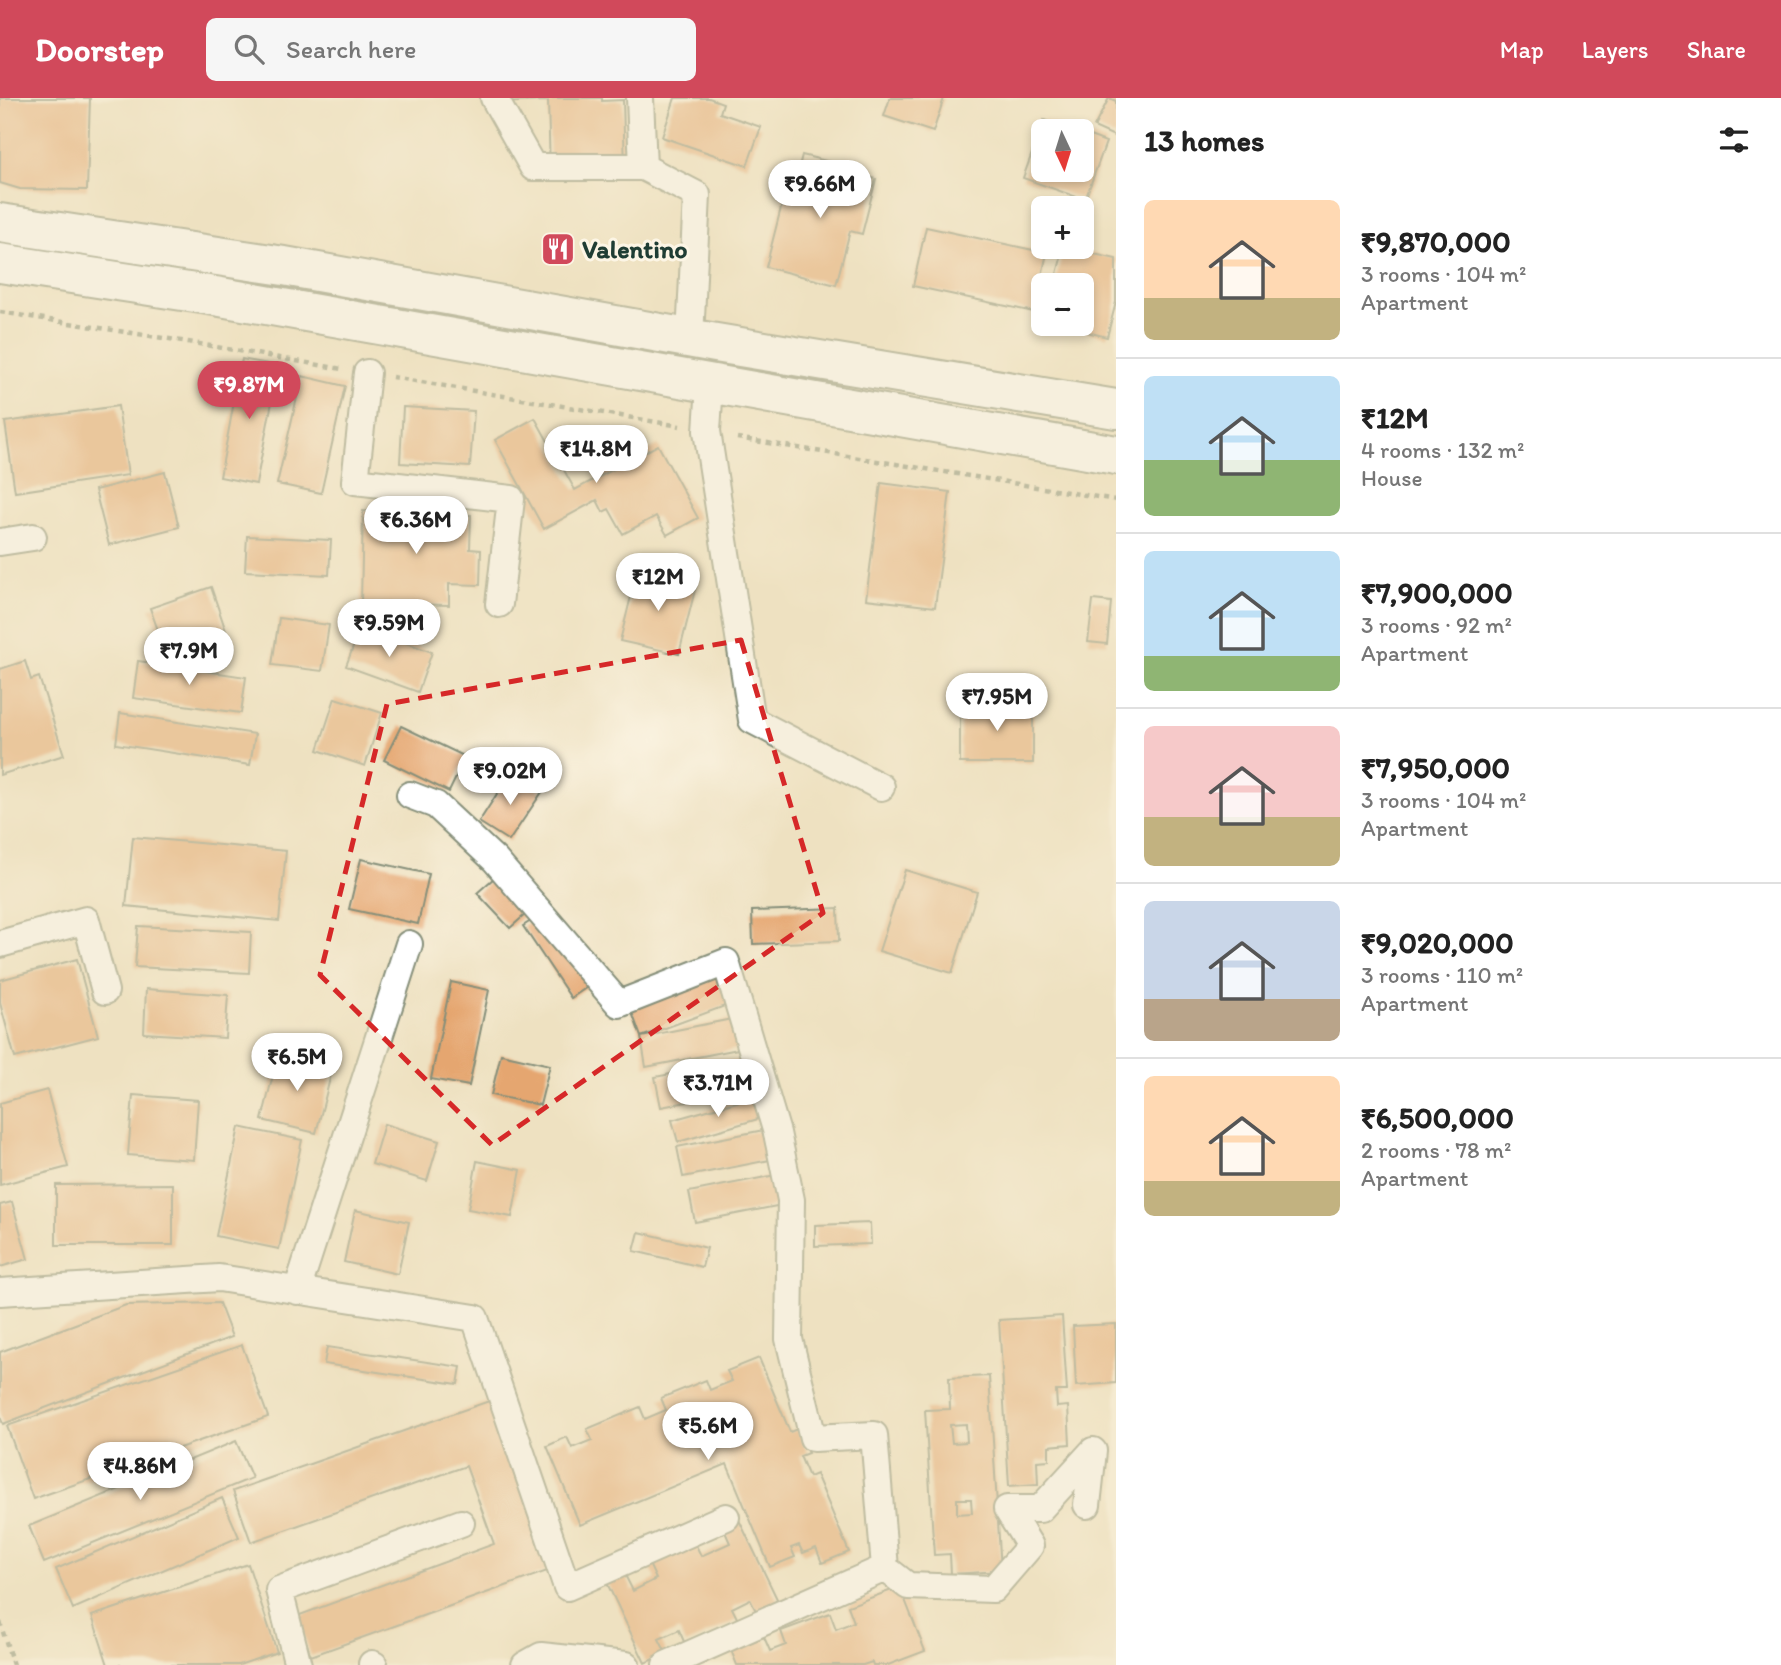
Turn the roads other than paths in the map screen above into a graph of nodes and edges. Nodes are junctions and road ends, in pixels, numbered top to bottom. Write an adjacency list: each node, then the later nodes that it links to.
1 (494, 98): 3 (street)
2 (640, 98): 3 (street)
3 (643, 167): 6 (street)
4 (0, 223): 6 (main road)
5 (0, 262): 8 (main road)
6 (703, 341): 8 (main road); 9 (main road)
7 (367, 373): 13 (street)
8 (710, 384): 10 (main road); 14 (street)
9 (1116, 409)
10 (1116, 454)
11 (33, 537): 12 (street)
12 (0, 542)
13 (499, 604)
14 (881, 787)
15 (410, 796): 24 (street)
16 (0, 944): 18 (street)
17 (409, 944): 19 (street)
18 (105, 991)
19 (298, 1291): 20 (street); 22 (street)
20 (0, 1292)
21 (1087, 1505): 24 (street)
22 (726, 1517)
23 (461, 1523): 25 (street)
24 (885, 1568): 28 (street)
25 (298, 1665)
26 (525, 1665): 27 (street)
27 (626, 1665)
28 (666, 1665)

